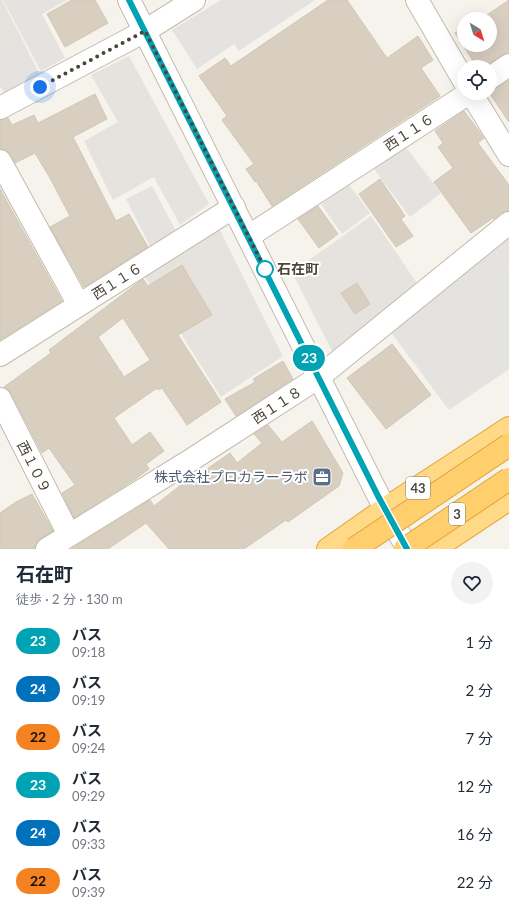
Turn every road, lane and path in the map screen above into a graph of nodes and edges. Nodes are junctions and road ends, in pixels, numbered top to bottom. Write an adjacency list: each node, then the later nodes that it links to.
1 (129, 0): 4 (street)
2 (194, 0): 4 (street)
3 (417, 0): 6 (street)
4 (145, 31): 10 (street); 13 (street)
5 (509, 65): 7 (street)
6 (457, 69)
7 (497, 73)
8 (459, 100): 15 (street, 西１１６)
9 (474, 100): 11 (street)
10 (0, 108)
11 (509, 155)
12 (0, 161): 16 (street)
13 (234, 207): 15 (street); 16 (street, 西１１６)
14 (509, 223): 18 (street, 西１１８)
15 (249, 236): 18 (street)
16 (79, 305): 17 (street, 西１１６)
17 (0, 355)
18 (318, 377): 24 (street); 25 (street, 西１１８)
19 (0, 399): 25 (street, 西１０９)
20 (509, 428): 24 (highway, 43)
21 (509, 445): 28 (highway, 3, bridge)
22 (509, 479): 29 (highway, 3, bridge)
23 (509, 499): 30 (highway)
24 (385, 509): 27 (highway, 43); 29 (street)
25 (69, 535): 26 (street, 西１１８)
26 (47, 549)
27 (328, 549)
28 (354, 549)
29 (406, 549)
30 (434, 549)

